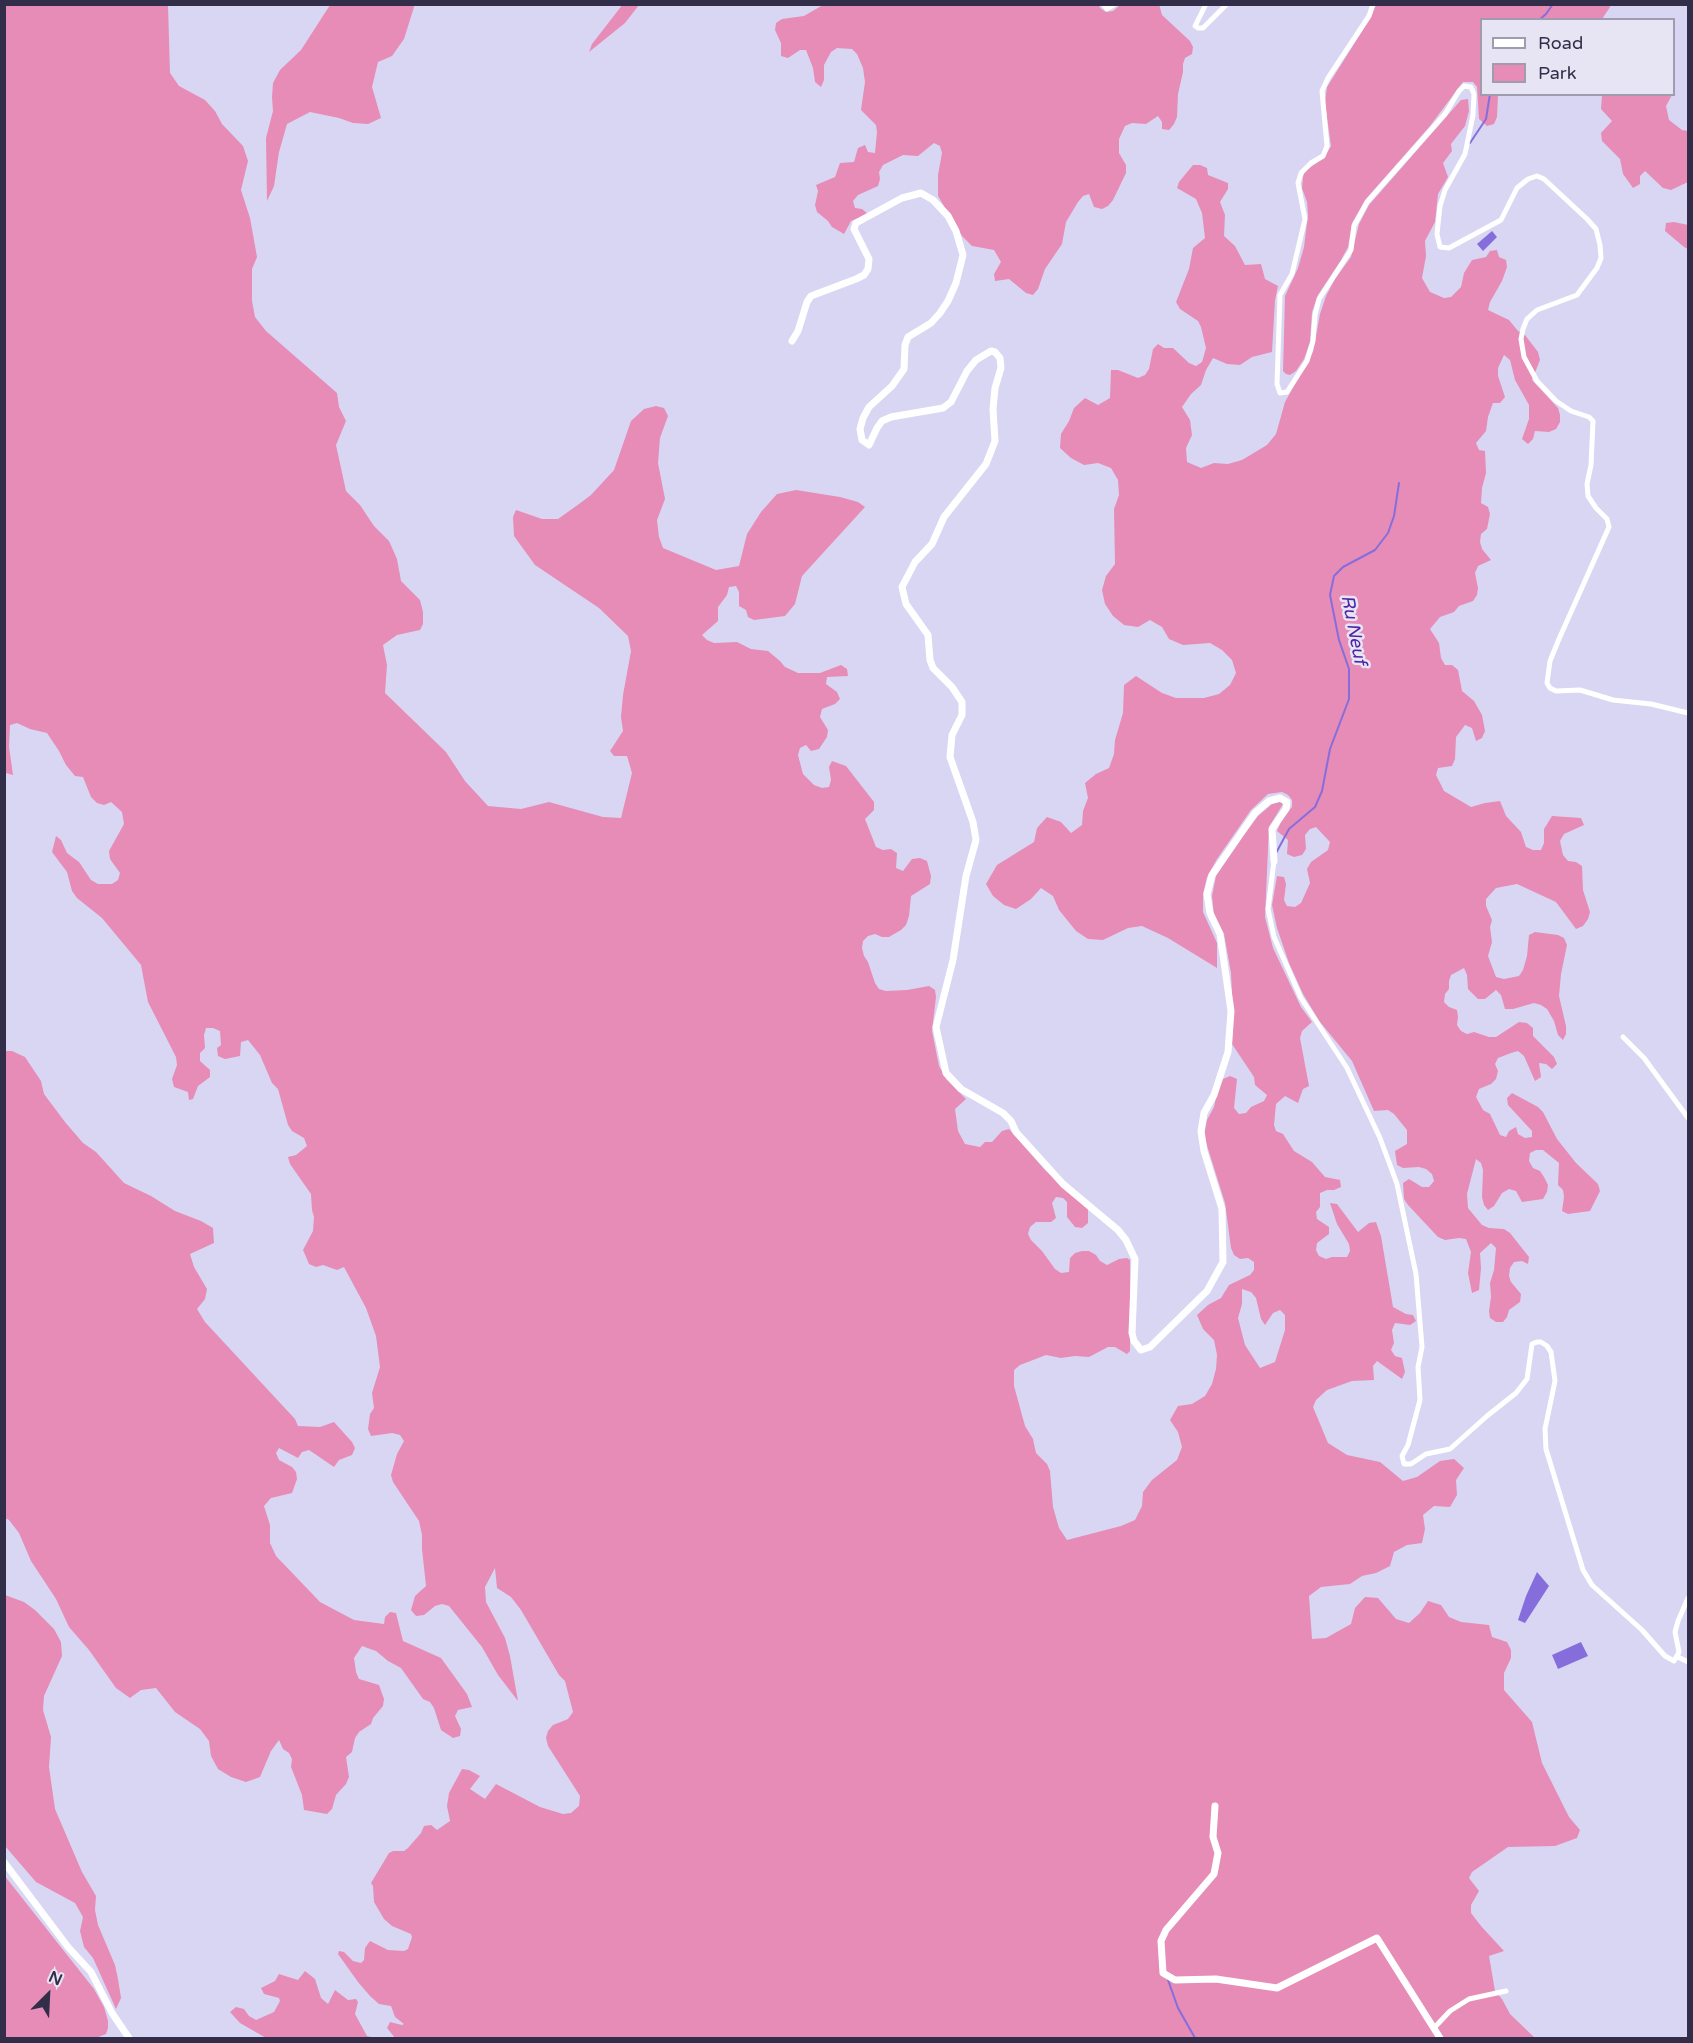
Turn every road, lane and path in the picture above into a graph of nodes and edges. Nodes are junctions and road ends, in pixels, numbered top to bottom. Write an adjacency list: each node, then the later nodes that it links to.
1 (1103, 4): 2 (street)
2 (1114, 4)
3 (1206, 4): 4 (street)
4 (1227, 4)
5 (1373, 4): 7 (street)
6 (792, 341): 8 (street)
7 (1689, 713)
8 (1274, 861): 12 (street)
9 (1623, 1037): 10 (street)
10 (1689, 1118)
11 (1689, 1598): 12 (street)
12 (1678, 1657): 13 (street)
13 (1689, 1662)
14 (1215, 1806): 17 (street)
15 (4, 1862): 18 (street)
16 (1506, 1990): 17 (street)
17 (1434, 2028): 19 (street)
18 (129, 2038)
19 (1440, 2038)

